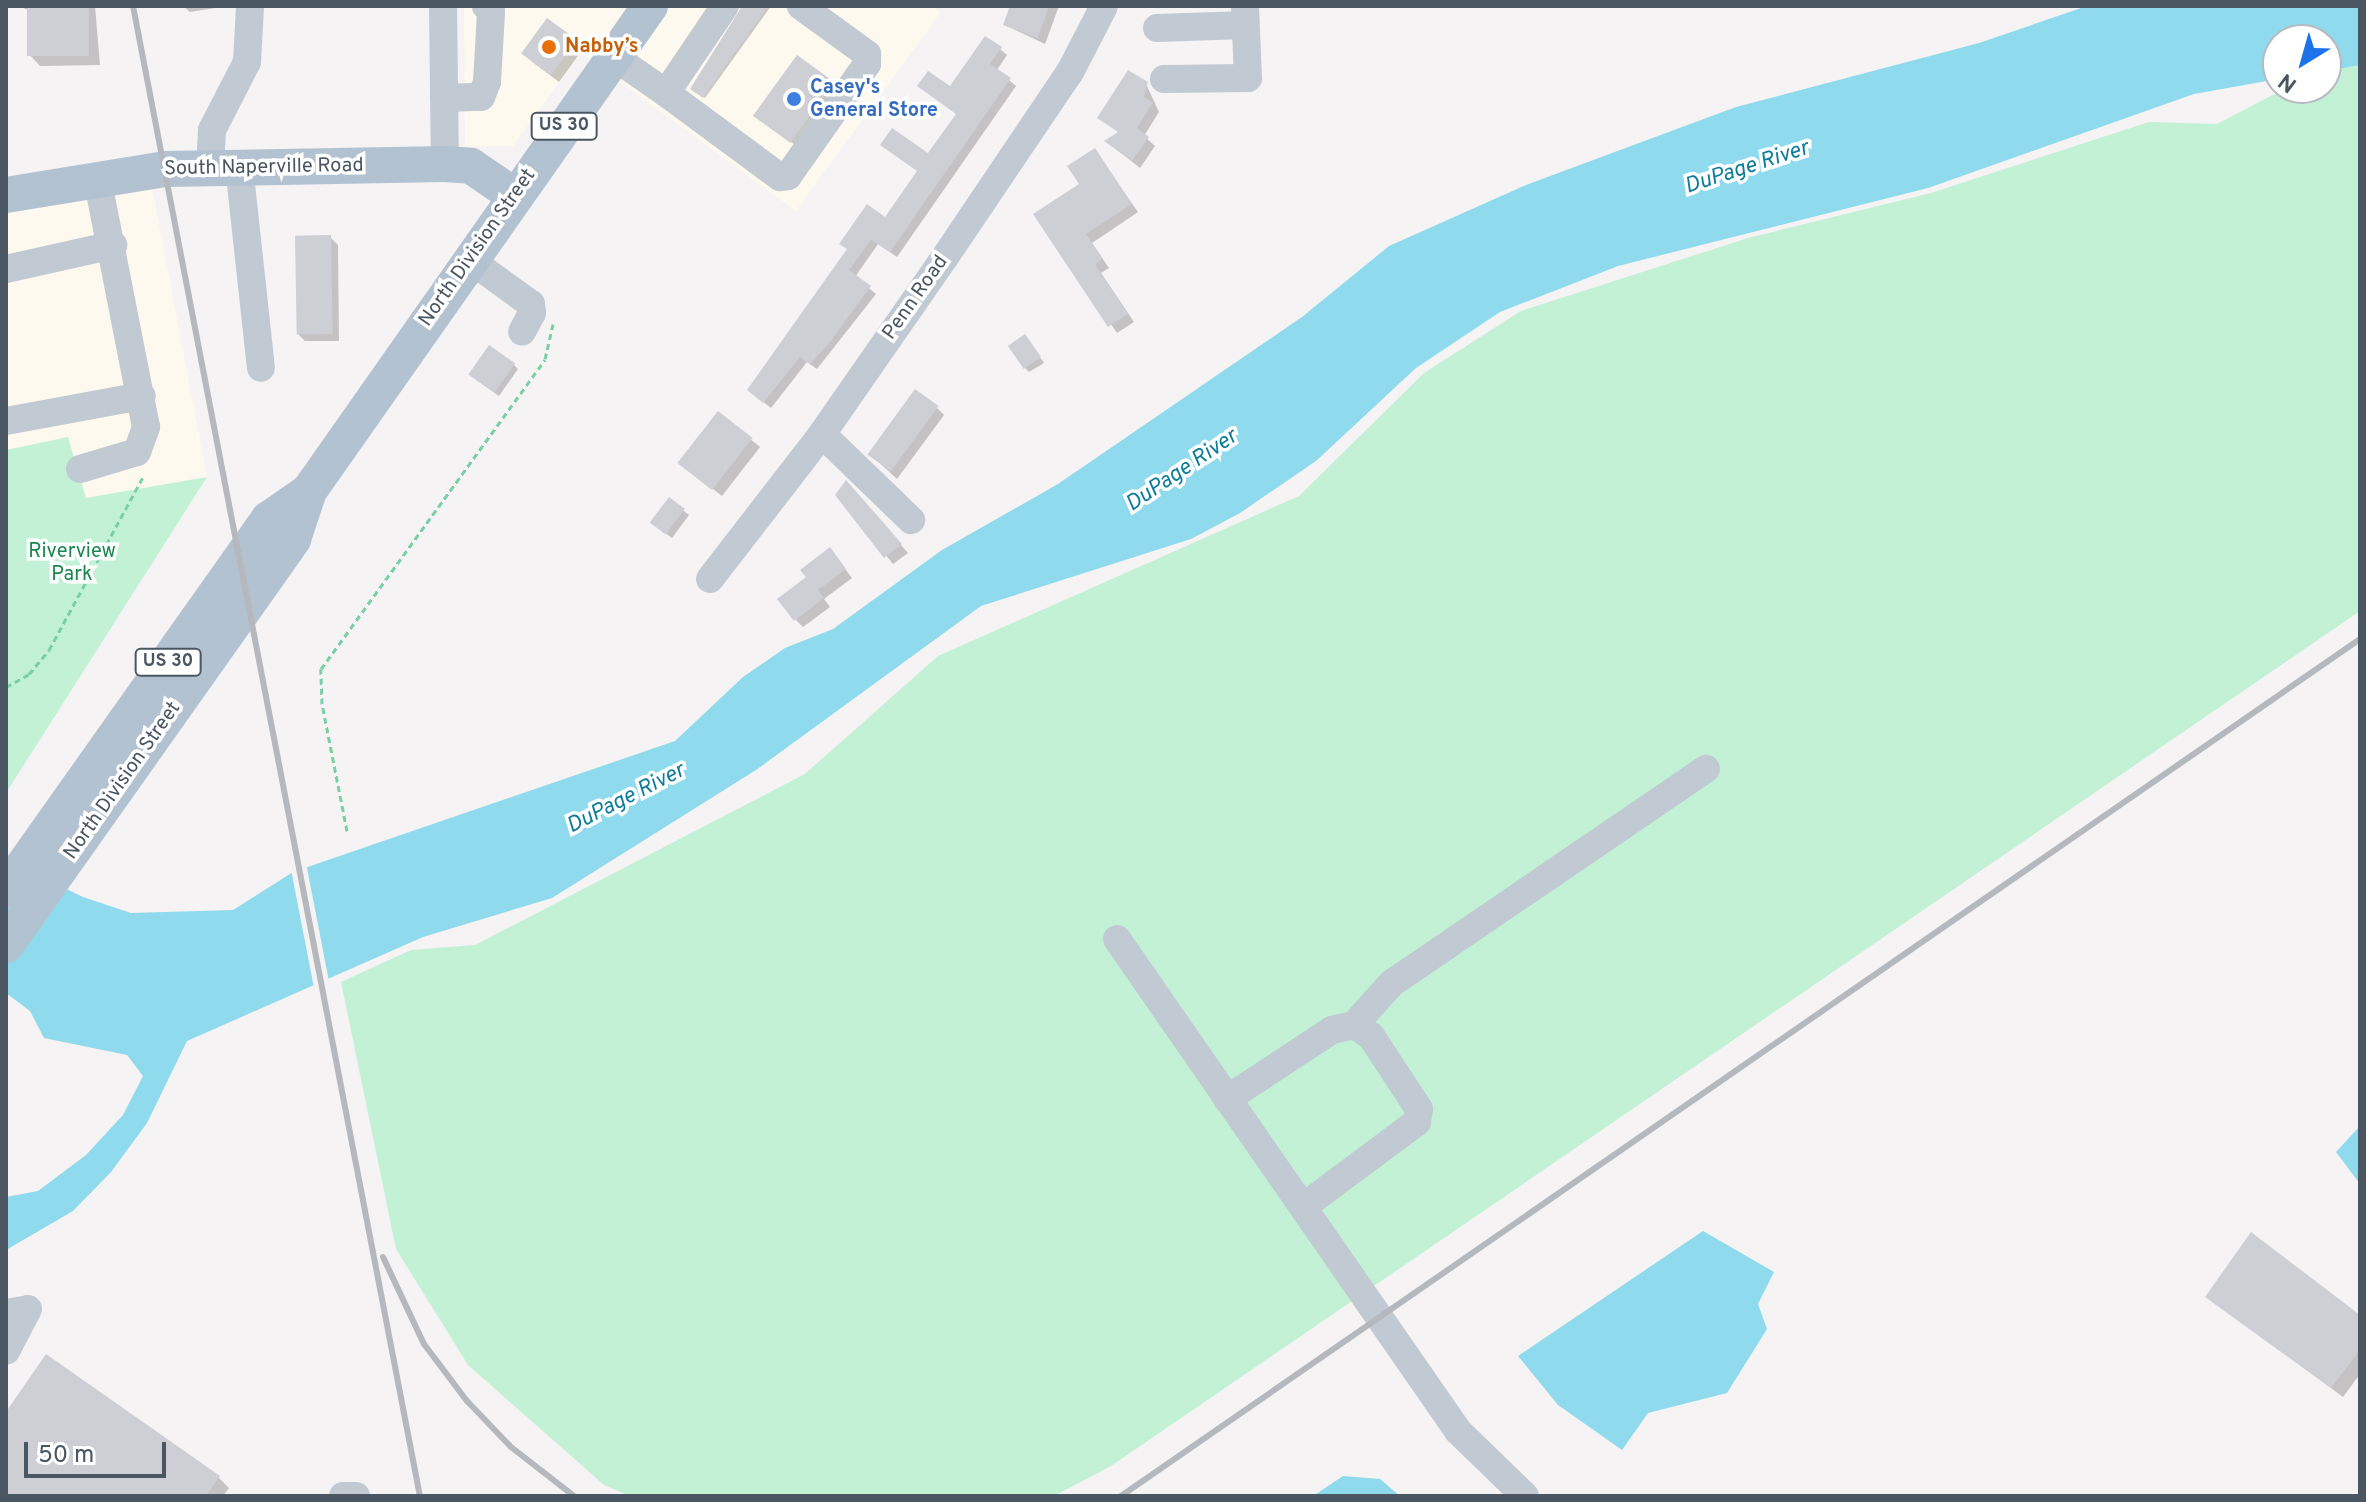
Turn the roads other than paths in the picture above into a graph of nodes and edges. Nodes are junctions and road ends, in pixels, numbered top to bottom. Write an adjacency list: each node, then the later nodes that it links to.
1 (250, 6): 15 (street)
2 (443, 6): 13 (street)
3 (486, 6): 13 (street)
4 (650, 6): 10 (main road, North Division Street / US 30)
5 (725, 6): 12 (street)
6 (801, 6): 12 (street)
7 (1104, 6): 26 (street, Penn Road)
8 (1245, 15): 9 (street); 11 (street)
9 (1157, 28)
10 (614, 57): 12 (street); 18 (main road, North Division Street / US 30)
11 (1164, 79)
12 (666, 93)
13 (444, 98): 14 (street)
14 (445, 164): 15 (main road, South Naperville Road); 18 (main road, South Naperville Road)
15 (224, 167): 16 (main road, South Naperville Road); 23 (street)
16 (97, 178): 17 (main road, South Naperville Road); 19 (street)
17 (7, 190)
18 (515, 196): 20 (main road, North Division Street / US 30)
19 (113, 245): 21 (street); 24 (street)
20 (470, 260): 22 (street); 31 (main road, North Division Street / US 30)
21 (6, 269)
22 (522, 332)
23 (261, 368)
24 (142, 396): 25 (street); 27 (street)
25 (6, 421)
26 (822, 434): 28 (street); 29 (street, Penn Road)
27 (80, 469)
28 (911, 520)
29 (710, 579)
30 (1706, 769): 35 (street)
31 (52, 853): 32 (main road, North Division Street / US 30); 34 (main road, North Division Street / US 30)
32 (6, 890)
33 (1117, 939): 36 (street)
34 (6, 945)
35 (1354, 1025): 36 (street); 37 (street)
36 (1227, 1099): 37 (street)
37 (1303, 1207): 42 (street)
38 (6, 1313): 39 (street)
39 (6, 1351)
40 (343, 1496): 41 (street)
41 (356, 1496)
42 (1525, 1496)

